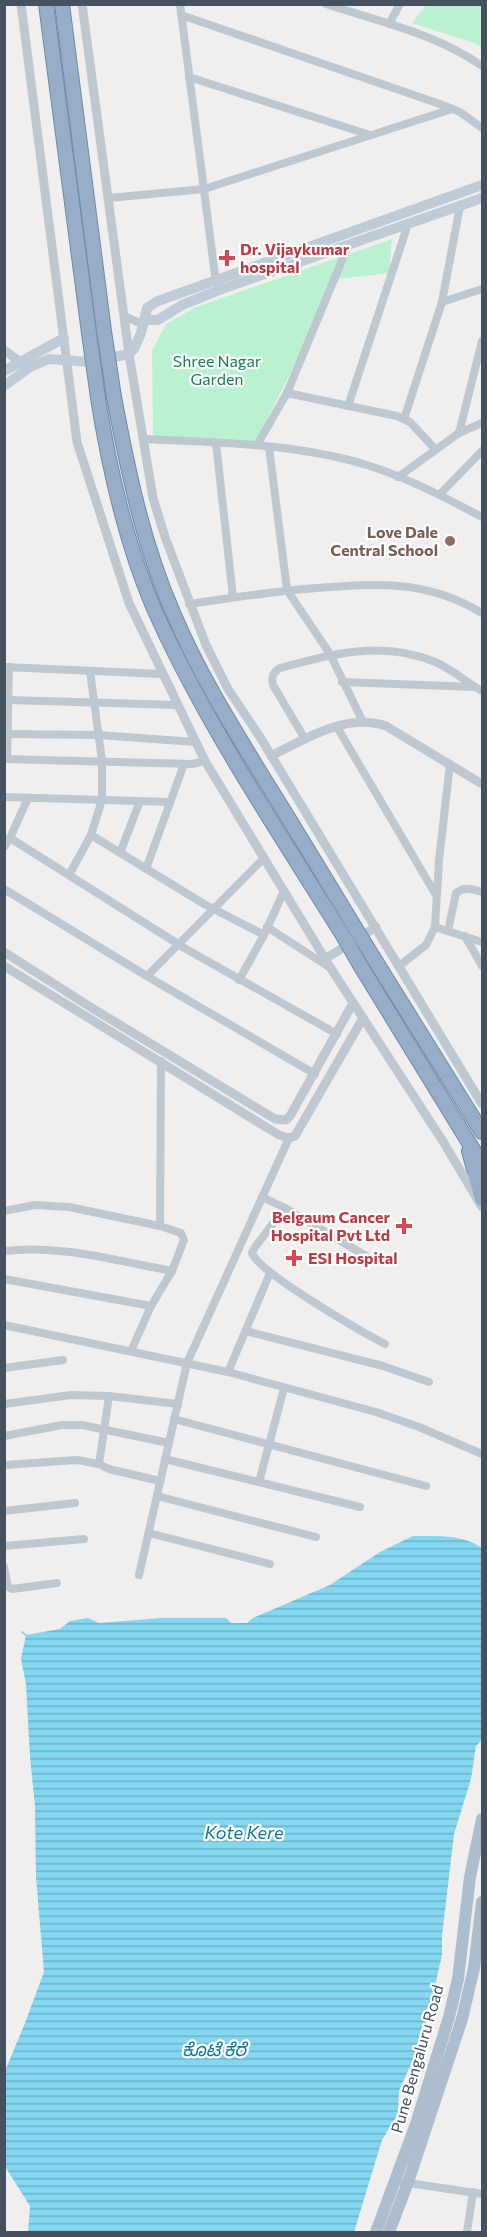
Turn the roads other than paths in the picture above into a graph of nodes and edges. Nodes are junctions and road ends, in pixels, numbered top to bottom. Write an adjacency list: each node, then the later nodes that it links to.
1 (21, 4): 27 (street)
2 (46, 4): 113 (highway, bridge)
3 (62, 4): 112 (highway, bridge)
4 (82, 4): 17 (street)
5 (180, 4): 8 (street)
6 (326, 4): 9 (street)
7 (400, 4): 9 (street)
8 (181, 15): 11 (street); 12 (street)
9 (389, 24): 10 (street)
10 (483, 66)
11 (189, 78): 14 (street); 16 (street)
12 (452, 109): 13 (street); 14 (street)
13 (483, 128)
14 (371, 136): 16 (street)
15 (483, 185): 22 (main road)
16 (204, 189): 17 (street); 22 (street)
17 (109, 198): 25 (street)
18 (483, 198): 19 (main road)
19 (460, 206): 20 (main road); 24 (street)
20 (408, 224): 21 (main road); 36 (street)
21 (348, 246): 22 (main road); 35 (street)
22 (218, 285): 26 (main road); 26 (main road)
23 (483, 289): 24 (street)
24 (442, 302): 37 (street)
25 (124, 316): 26 (street); 30 (street)
26 (145, 322): 30 (main road)
27 (64, 339): 31 (street); 32 (main road)
28 (483, 341): 39 (street)
29 (6, 352): 32 (street)
30 (129, 354): 31 (main road); 40 (street)
31 (67, 361): 32 (main road); 56 (street)
32 (23, 365): 33 (main road)
33 (8, 370): 34 (main road)
34 (4, 386)
35 (287, 393): 36 (street); 42 (street)
36 (348, 406): 37 (street)
37 (405, 419): 44 (street)
38 (483, 423): 39 (street)
39 (459, 433): 44 (street)
40 (144, 439): 41 (street); 51 (street)
41 (216, 443): 42 (street); 50 (street)
42 (257, 445): 43 (street)
43 (269, 447): 46 (street); 49 (street)
44 (435, 449): 46 (street)
45 (483, 451): 47 (street)
46 (398, 477): 47 (street)
47 (440, 494): 48 (street)
48 (483, 517)
49 (287, 591): 50 (street); 52 (street); 53 (street)
50 (233, 597): 51 (street)
51 (189, 604): 68 (street)
52 (483, 613)
53 (330, 654): 57 (street); 58 (street); 66 (street)
54 (7, 667): 55 (street); 59 (street)
55 (90, 671): 56 (street); 60 (street)
56 (162, 674): 61 (street)
57 (342, 682): 58 (street); 62 (street)
58 (479, 689)
59 (8, 700): 60 (street); 64 (street)
60 (93, 704): 61 (street); 65 (street)
61 (177, 705): 67 (street)
62 (362, 720): 63 (street); 73 (street)
63 (337, 727): 66 (street); 90 (street)
64 (8, 734): 65 (street); 69 (street)
65 (98, 735): 67 (street); 70 (street)
66 (304, 739): 68 (street)
67 (195, 742): 71 (street)
68 (272, 756): 92 (street)
69 (6, 759): 70 (street)
70 (102, 760): 72 (street); 77 (street)
71 (205, 761): 72 (street); 84 (street)
72 (184, 764): 79 (street)
73 (450, 764): 74 (street); 90 (street)
74 (483, 784)
75 (4, 797): 76 (street)
76 (28, 798): 77 (street); 81 (street)
77 (102, 800): 78 (street); 80 (street)
78 (140, 801): 79 (street); 83 (street)
79 (170, 802): 85 (street)
80 (91, 835): 83 (street); 86 (street)
81 (10, 838): 82 (street); 86 (street)
82 (4, 847)
83 (120, 853): 85 (street)
84 (264, 858): 88 (street); 91 (street)
85 (146, 869): 91 (street)
86 (69, 875): 98 (street)
87 (4, 889): 104 (street)
88 (284, 891): 94 (street); 100 (street)
89 (483, 892): 95 (street)
90 (436, 895): 93 (street)
91 (213, 909): 94 (street); 98 (street)
92 (376, 927): 100 (street); 102 (street)
93 (435, 927): 95 (street); 102 (street)
94 (266, 931): 100 (street); 105 (street)
95 (448, 931): 96 (street)
96 (465, 936): 97 (street); 103 (street)
97 (483, 942)
98 (178, 944): 104 (street); 105 (street)
99 (4, 952): 110 (street)
100 (328, 963): 106 (street)
101 (4, 966): 109 (street)
102 (399, 966): 111 (street)
103 (483, 966)
104 (147, 976): 110 (street)
105 (239, 980): 108 (street)
106 (353, 1003): 107 (street); 108 (street)
107 (363, 1018): 114 (street); 118 (street)
108 (337, 1034): 110 (street)
109 (161, 1061): 114 (street); 121 (street)
110 (315, 1074)
111 (483, 1104)
112 (483, 1132)
113 (464, 1134): 115 (highway); 117 (highway)
114 (289, 1138): 116 (street)
115 (483, 1164)
116 (262, 1197): 119 (street); 133 (street)
117 (483, 1198)
118 (483, 1207)
119 (285, 1208): 123 (street); 125 (street)
120 (4, 1211): 121 (street)
121 (160, 1226): 124 (street)
122 (4, 1251): 124 (street)
123 (371, 1259)
124 (172, 1271): 127 (street)
125 (270, 1273): 129 (street); 130 (street)
126 (4, 1279): 127 (street)
127 (151, 1306): 131 (street)
128 (4, 1325): 131 (street)
129 (246, 1331): 135 (street); 136 (street)
130 (385, 1344)
131 (131, 1351): 133 (street)
132 (63, 1360): 134 (street)
133 (187, 1363): 135 (street); 140 (street)
134 (4, 1368)
135 (228, 1372): 137 (street)
136 (429, 1382)
137 (284, 1388): 145 (street); 146 (street)
138 (109, 1396): 139 (street); 140 (street); 142 (street)
139 (4, 1404)
140 (178, 1404): 141 (street)
141 (174, 1419): 144 (street); 145 (street)
142 (104, 1431): 143 (street); 144 (street); 148 (street)
143 (4, 1436)
144 (169, 1443): 147 (street)
145 (269, 1444): 151 (street); 152 (street)
146 (483, 1454)
147 (165, 1459): 150 (street); 151 (street)
148 (99, 1464): 149 (street); 150 (street)
149 (4, 1465)
150 (160, 1481): 153 (street)
151 (259, 1482): 155 (street)
152 (426, 1486)
153 (157, 1496): 157 (street); 158 (street)
154 (75, 1503): 156 (street)
155 (360, 1507)
156 (4, 1511)
157 (148, 1533): 161 (street); 163 (street)
158 (316, 1537)
159 (84, 1539): 160 (street)
160 (4, 1546)
161 (270, 1564)
162 (4, 1567): 164 (street)
163 (139, 1575)
164 (57, 1583)
165 (483, 1819): 167 (main road, Pune Bengaluru Road)
166 (483, 1902): 167 (main road, Pune Bengaluru Road)
167 (402, 2182): 168 (street); 170 (main road, Pune Bengaluru Road); 171 (main road, Pune Bengaluru Road)
168 (473, 2192): 169 (street); 172 (street)
169 (483, 2194)
170 (376, 2232)
171 (389, 2232)
172 (467, 2232)

